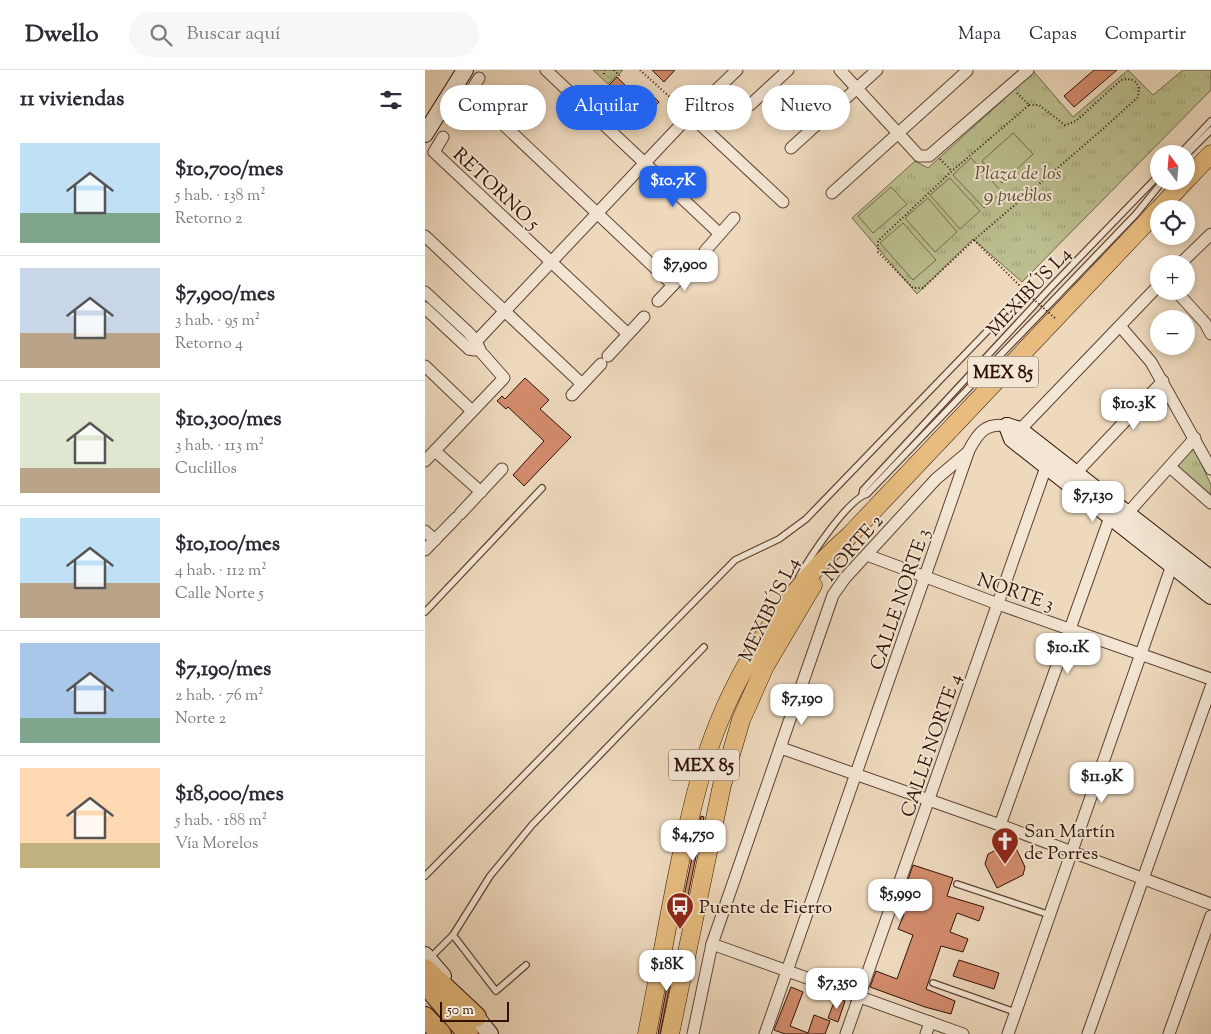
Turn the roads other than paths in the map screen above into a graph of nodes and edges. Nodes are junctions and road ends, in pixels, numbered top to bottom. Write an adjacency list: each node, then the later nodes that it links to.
1 (545, 70): 23 (street)
2 (737, 70): 9 (street)
3 (788, 70): 11 (street)
4 (840, 70): 10 (street)
5 (877, 70): 10 (street)
6 (1028, 70): 16 (street)
7 (967, 71): 16 (street)
8 (472, 74): 17 (street); 31 (street)
9 (721, 85)
10 (857, 88): 16 (street); 21 (street)
11 (752, 103)
12 (1211, 121): 19 (lane)
13 (676, 130): 23 (street)
14 (706, 130): 30 (street)
15 (1211, 130): 20 (lane)
16 (897, 132): 28 (street)
17 (425, 134)
18 (443, 137): 39 (street, RETORNO 5)
19 (1188, 145)
20 (1195, 147)
21 (791, 148)
22 (1211, 154): 24 (main road, MEX 85)
23 (645, 163): 31 (street); 34 (street)
24 (1195, 171)
25 (1150, 184): 71 (lane, MEXIBÚS L4)
26 (1156, 190): 71 (lane, MEXIBÚS L4)
27 (1177, 190): 29 (main road, MEX 85)
28 (831, 193)
29 (1168, 200)
30 (783, 202)
31 (597, 213): 39 (street); 41 (street)
32 (734, 218): 34 (street)
33 (1150, 218): 76 (main road, MEX 85)
34 (720, 234): 37 (street)
35 (1211, 234): 38 (street)
36 (425, 236): 48 (street)
37 (705, 251)
38 (1189, 255)
39 (550, 262): 48 (street); 51 (street)
40 (691, 265): 41 (street)
41 (673, 285): 46 (street)
42 (425, 292): 53 (street)
43 (1025, 292): 99 (lane)
44 (1150, 294): 50 (street)
45 (1184, 300): 52 (street)
46 (658, 302)
47 (425, 308): 53 (street)
48 (504, 311): 53 (street); 56 (street)
49 (644, 317): 51 (street)
50 (1120, 326): 55 (street); 59 (street)
51 (628, 334): 56 (street)
52 (1211, 334)
53 (473, 345): 58 (street)
54 (425, 366): 58 (street)
55 (1163, 381): 60 (street); 68 (street)
56 (582, 384): 57 (street)
57 (572, 395)
58 (473, 411): 62 (street)
59 (1013, 432): 61 (street, CALLE NORTE 3); 64 (street); 68 (street)
60 (1195, 438): 65 (street); 67 (street)
61 (969, 450): 79 (street, NORTE 2); 81 (street, CALLE NORTE 3)
62 (435, 451): 63 (street); 70 (street)
63 (425, 461)
64 (1046, 467): 74 (street); 84 (street, CALLE NORTE 4)
65 (1170, 468): 72 (street); 73 (street)
66 (501, 469): 70 (street)
67 (1211, 469)
68 (1076, 473): 73 (street)
69 (542, 488): 86 (lane)
70 (481, 492): 77 (street)
71 (862, 495): 85 (lane, MEXIBÚS L4)
72 (1211, 503)
73 (1127, 514): 82 (street)
74 (1110, 517): 80 (street); 87 (street)
75 (425, 531): 77 (street)
76 (849, 536): 85 (main road, MEX 85); 123 (main road, MEX 85)
77 (435, 540): 78 (street)
78 (425, 550)
79 (867, 555): 81 (street, NORTE 3); 93 (street, NORTE 2)
80 (1172, 565): 83 (street); 89 (street)
81 (925, 577): 84 (street, NORTE 3); 94 (street, CALLE NORTE 3)
82 (1211, 579)
83 (1211, 596)
84 (997, 604): 87 (street, NORTE 3); 95 (street, CALLE NORTE 4)
85 (781, 610): 90 (lane, MEXIBÚS L4); 120 (main road, MEX 85)
86 (425, 612)
87 (1071, 628): 89 (street, NORTE 3); 96 (street)
88 (704, 647): 106 (lane)
89 (1141, 655): 91 (street, NORTE 3); 98 (street)
90 (758, 659)
91 (1211, 680)
92 (1211, 687): 100 (street)
93 (781, 748): 94 (street); 107 (street, NORTE 2)
94 (857, 775): 95 (street); 110 (street, CALLE NORTE 3)
95 (929, 800): 96 (street); 113 (street, CALLE NORTE 4)
96 (1000, 825): 98 (street)
97 (692, 841): 122 (lane)
98 (1071, 853): 100 (street); 104 (street)
99 (425, 876)
100 (1142, 878): 102 (street); 130 (street)
101 (957, 884): 104 (lane)
102 (1211, 904)
103 (679, 907): 121 (lane)
104 (1049, 915): 115 (street)
105 (1211, 916): 131 (street)
106 (453, 934): 108 (lane); 109 (lane)
107 (712, 944): 110 (street); 124 (street, NORTE 2)
108 (426, 961): 118 (highway)
109 (526, 965)
110 (787, 971): 113 (street); 125 (street, CALLE NORTE 3)
111 (425, 982): 118 (highway)
112 (933, 983): 115 (lane)
113 (860, 996): 117 (street); 126 (street, CALLE NORTE 4)
114 (425, 1011): 119 (street)
115 (1016, 1013): 129 (street)
116 (425, 1017): 119 (highway)
117 (930, 1022): 127 (street); 128 (street)
118 (481, 1029)
119 (442, 1034)
120 (647, 1034)
121 (652, 1034)
122 (665, 1034)
123 (669, 1034)
124 (693, 1034)
125 (765, 1034)
126 (847, 1034)
127 (926, 1034)
128 (963, 1034)
129 (1008, 1034)
130 (1088, 1034)
131 (1169, 1034)

